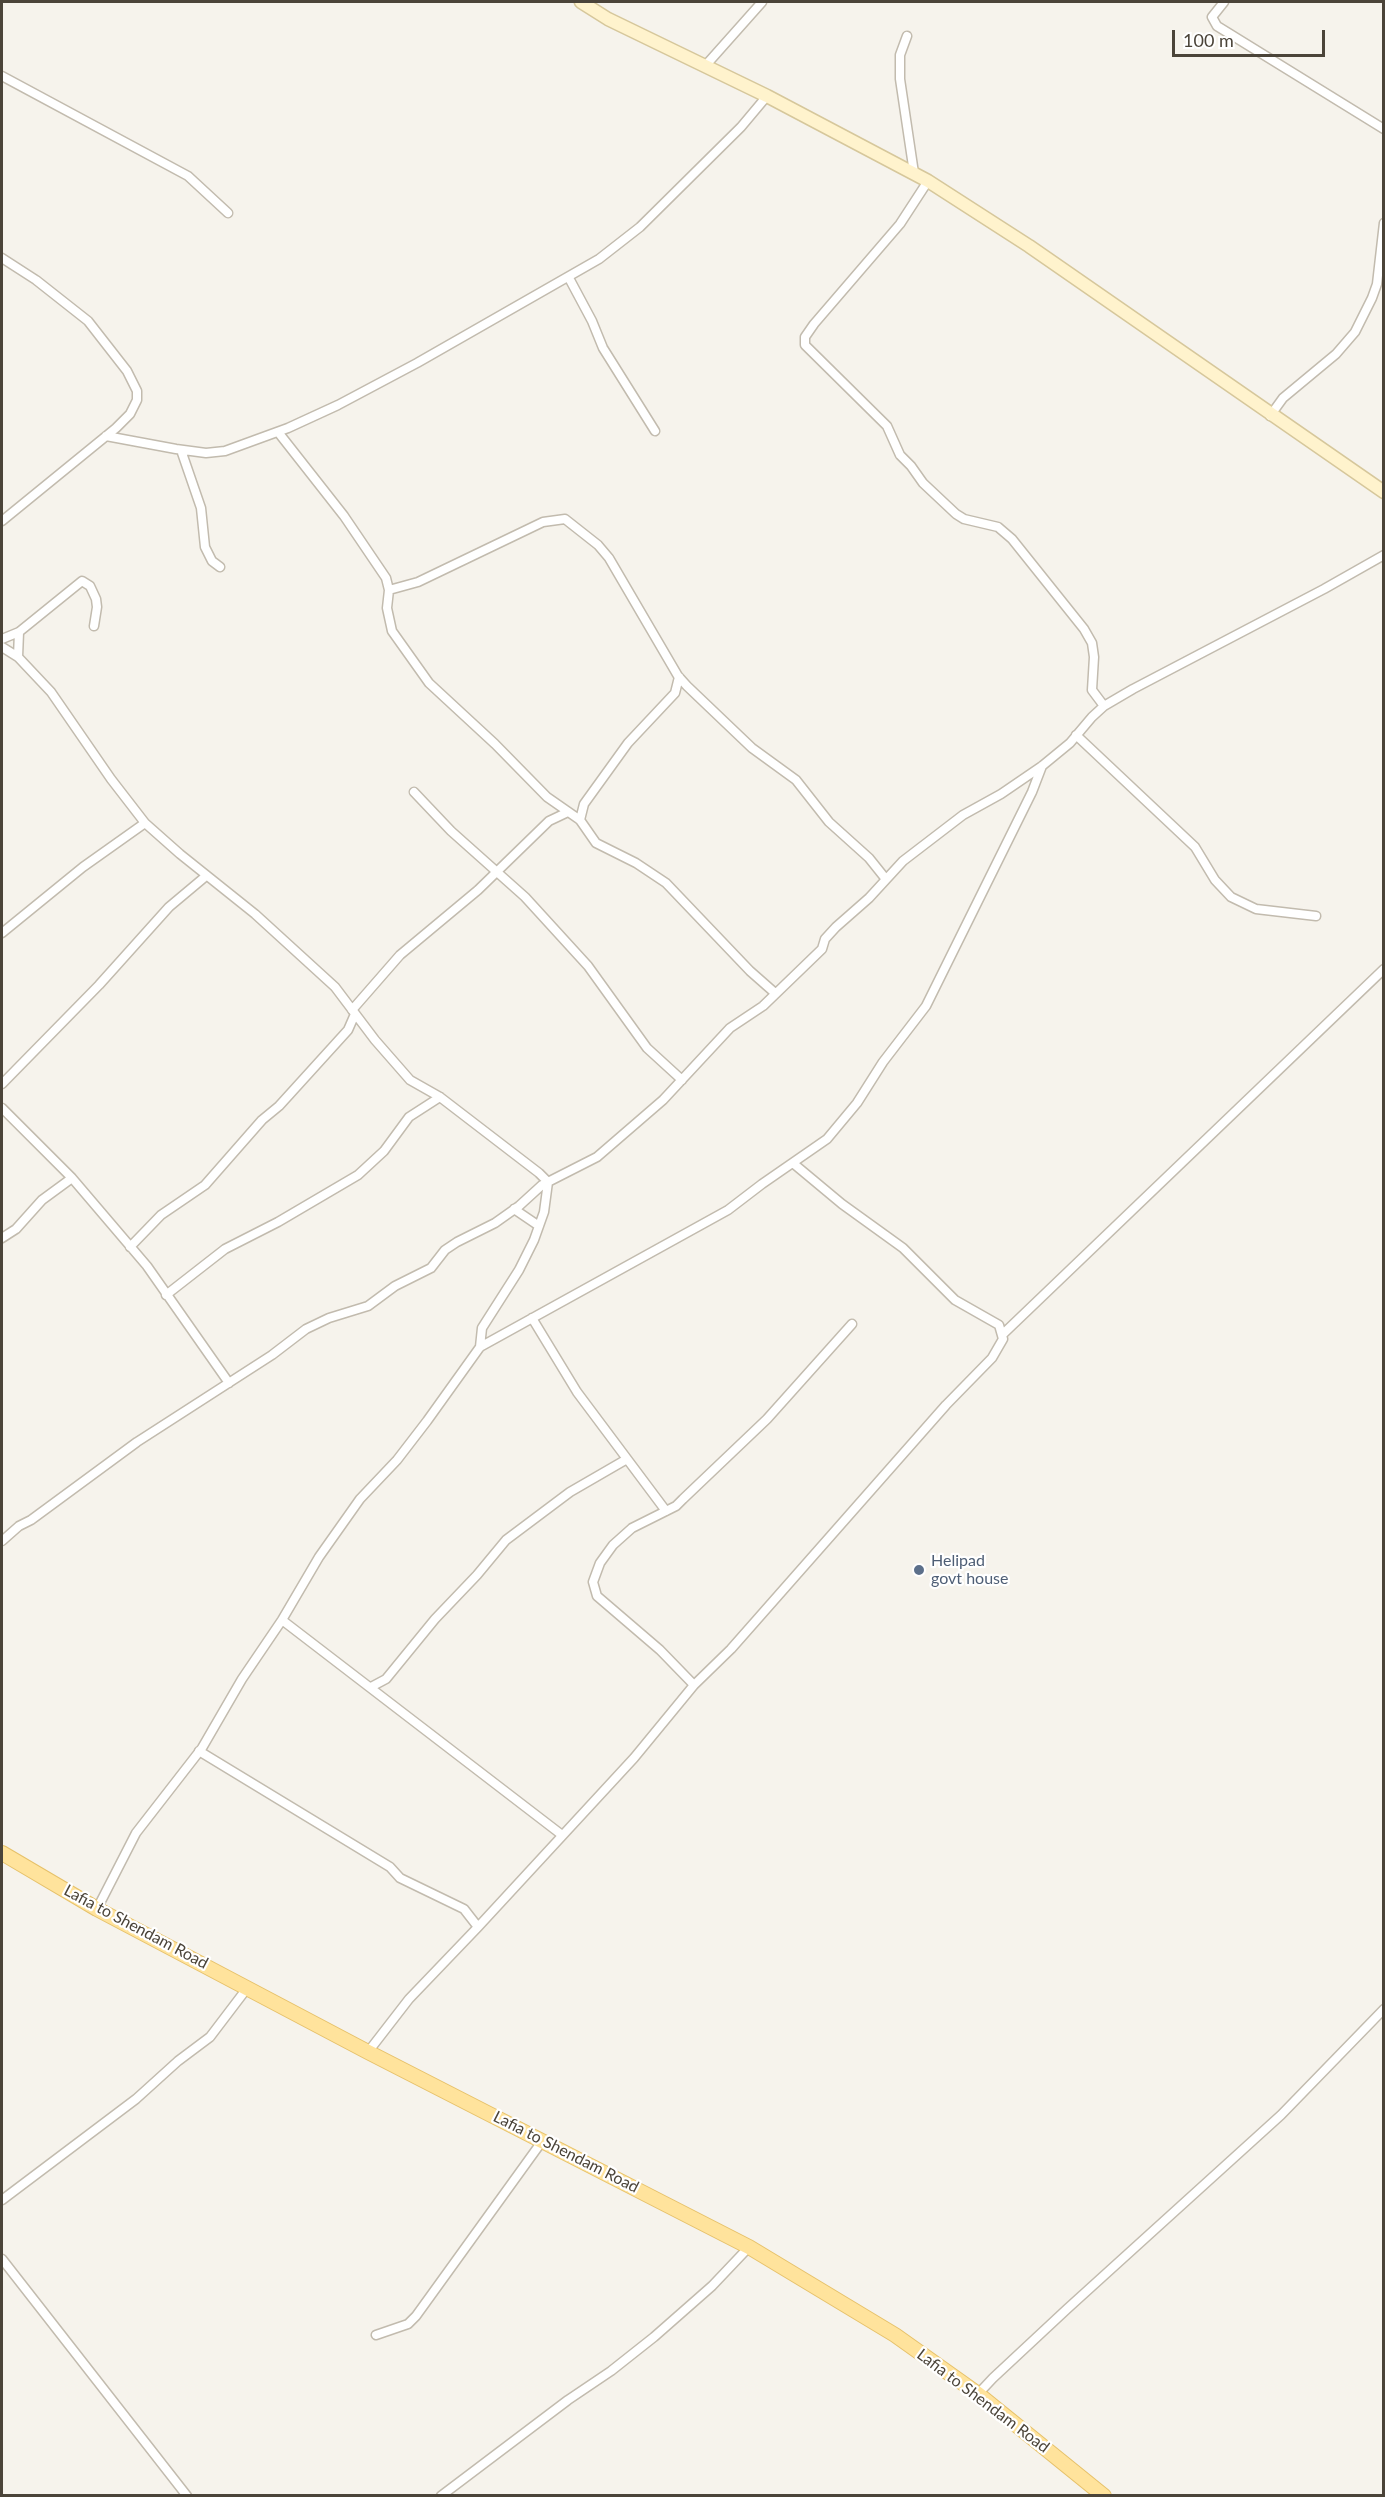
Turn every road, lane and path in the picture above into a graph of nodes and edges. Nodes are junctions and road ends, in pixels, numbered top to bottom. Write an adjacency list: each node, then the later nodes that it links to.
1 (581, 2): 5 (street)
2 (762, 2): 5 (street)
3 (1224, 2): 8 (street)
4 (907, 36): 9 (street)
5 (706, 66): 7 (street)
6 (2, 76): 11 (street)
7 (767, 96): 9 (street); 14 (street)
8 (1383, 129)
9 (914, 173): 10 (street)
10 (928, 181): 15 (street); 33 (street)
11 (228, 213)
12 (1383, 223): 15 (street)
13 (2, 258): 18 (street)
14 (569, 278): 16 (street); 17 (street)
15 (1270, 416): 20 (street)
16 (655, 431)
17 (278, 432): 19 (street); 24 (street)
18 (106, 436): 19 (street); 21 (street)
19 (181, 450): 23 (street)
20 (1383, 492)
21 (2, 521)
22 (1383, 555): 33 (street)
23 (220, 567)
24 (389, 590): 30 (street); 37 (street)
25 (94, 626): 26 (street)
26 (19, 632): 27 (street); 29 (street)
27 (2, 639)
28 (2, 647): 29 (street)
29 (18, 657): 42 (street)
30 (679, 677): 31 (street); 32 (street)
31 (691, 690): 32 (street); 45 (street)
32 (675, 693): 38 (street)
33 (1104, 706): 34 (street)
34 (1076, 735): 35 (street); 46 (street)
35 (1042, 766): 45 (street); 55 (street)
36 (414, 792): 43 (street)
37 (556, 803): 39 (street); 41 (street)
38 (584, 804): 39 (street); 40 (street)
39 (569, 812): 40 (street); 41 (street)
40 (580, 820): 49 (street)
41 (549, 821): 43 (street)
42 (145, 823): 44 (street); 47 (street)
43 (497, 872): 50 (street); 51 (street)
44 (206, 876): 50 (street); 52 (street)
45 (885, 878): 49 (street)
46 (1316, 916)
47 (2, 933)
48 (1383, 969): 65 (street)
49 (776, 993): 51 (street)
50 (354, 1012): 53 (street); 61 (street)
51 (682, 1080): 57 (street)
52 (2, 1084)
53 (440, 1097): 57 (street); 62 (street)
54 (2, 1108): 56 (street)
55 (794, 1164): 63 (street); 65 (street)
56 (72, 1178): 60 (street); 61 (street)
57 (548, 1182): 58 (street); 59 (street)
58 (514, 1209): 59 (street); 67 (street)
59 (539, 1227): 66 (street)
60 (2, 1238)
61 (130, 1247): 62 (street)
62 (166, 1295): 67 (street)
63 (532, 1318): 66 (street); 68 (street)
64 (852, 1324): 69 (street)
65 (1003, 1334): 73 (street)
66 (480, 1347): 71 (street)
67 (229, 1383): 70 (street)
68 (627, 1459): 69 (street); 72 (street)
69 (666, 1510): 73 (street)
70 (2, 1541)
71 (282, 1620): 74 (street); 76 (street)
72 (386, 1679): 74 (street); 75 (street)
73 (694, 1685): 77 (street)
74 (371, 1687): 75 (street)
75 (386, 1699): 77 (street)
76 (200, 1751): 79 (street); 80 (street)
77 (562, 1835): 80 (street)
78 (2, 1853): 79 (main road, Lafia to Shendam Road)
79 (97, 1909): 81 (main road, Lafia to Shendam Road)
80 (478, 1928): 83 (street)
81 (248, 1987): 83 (main road, Lafia to Shendam Road); 85 (street)
82 (1383, 2009): 89 (street)
83 (368, 2052): 84 (main road, Lafia to Shendam Road)
84 (543, 2140): 86 (main road, Lafia to Shendam Road); 88 (street)
85 (2, 2200)
86 (749, 2247): 89 (main road, Lafia to Shendam Road); 91 (street)
87 (2, 2259): 90 (street)
88 (376, 2335)
89 (978, 2394): 92 (main road, Lafia to Shendam Road)
90 (187, 2496)
91 (441, 2496)
92 (1104, 2496)

